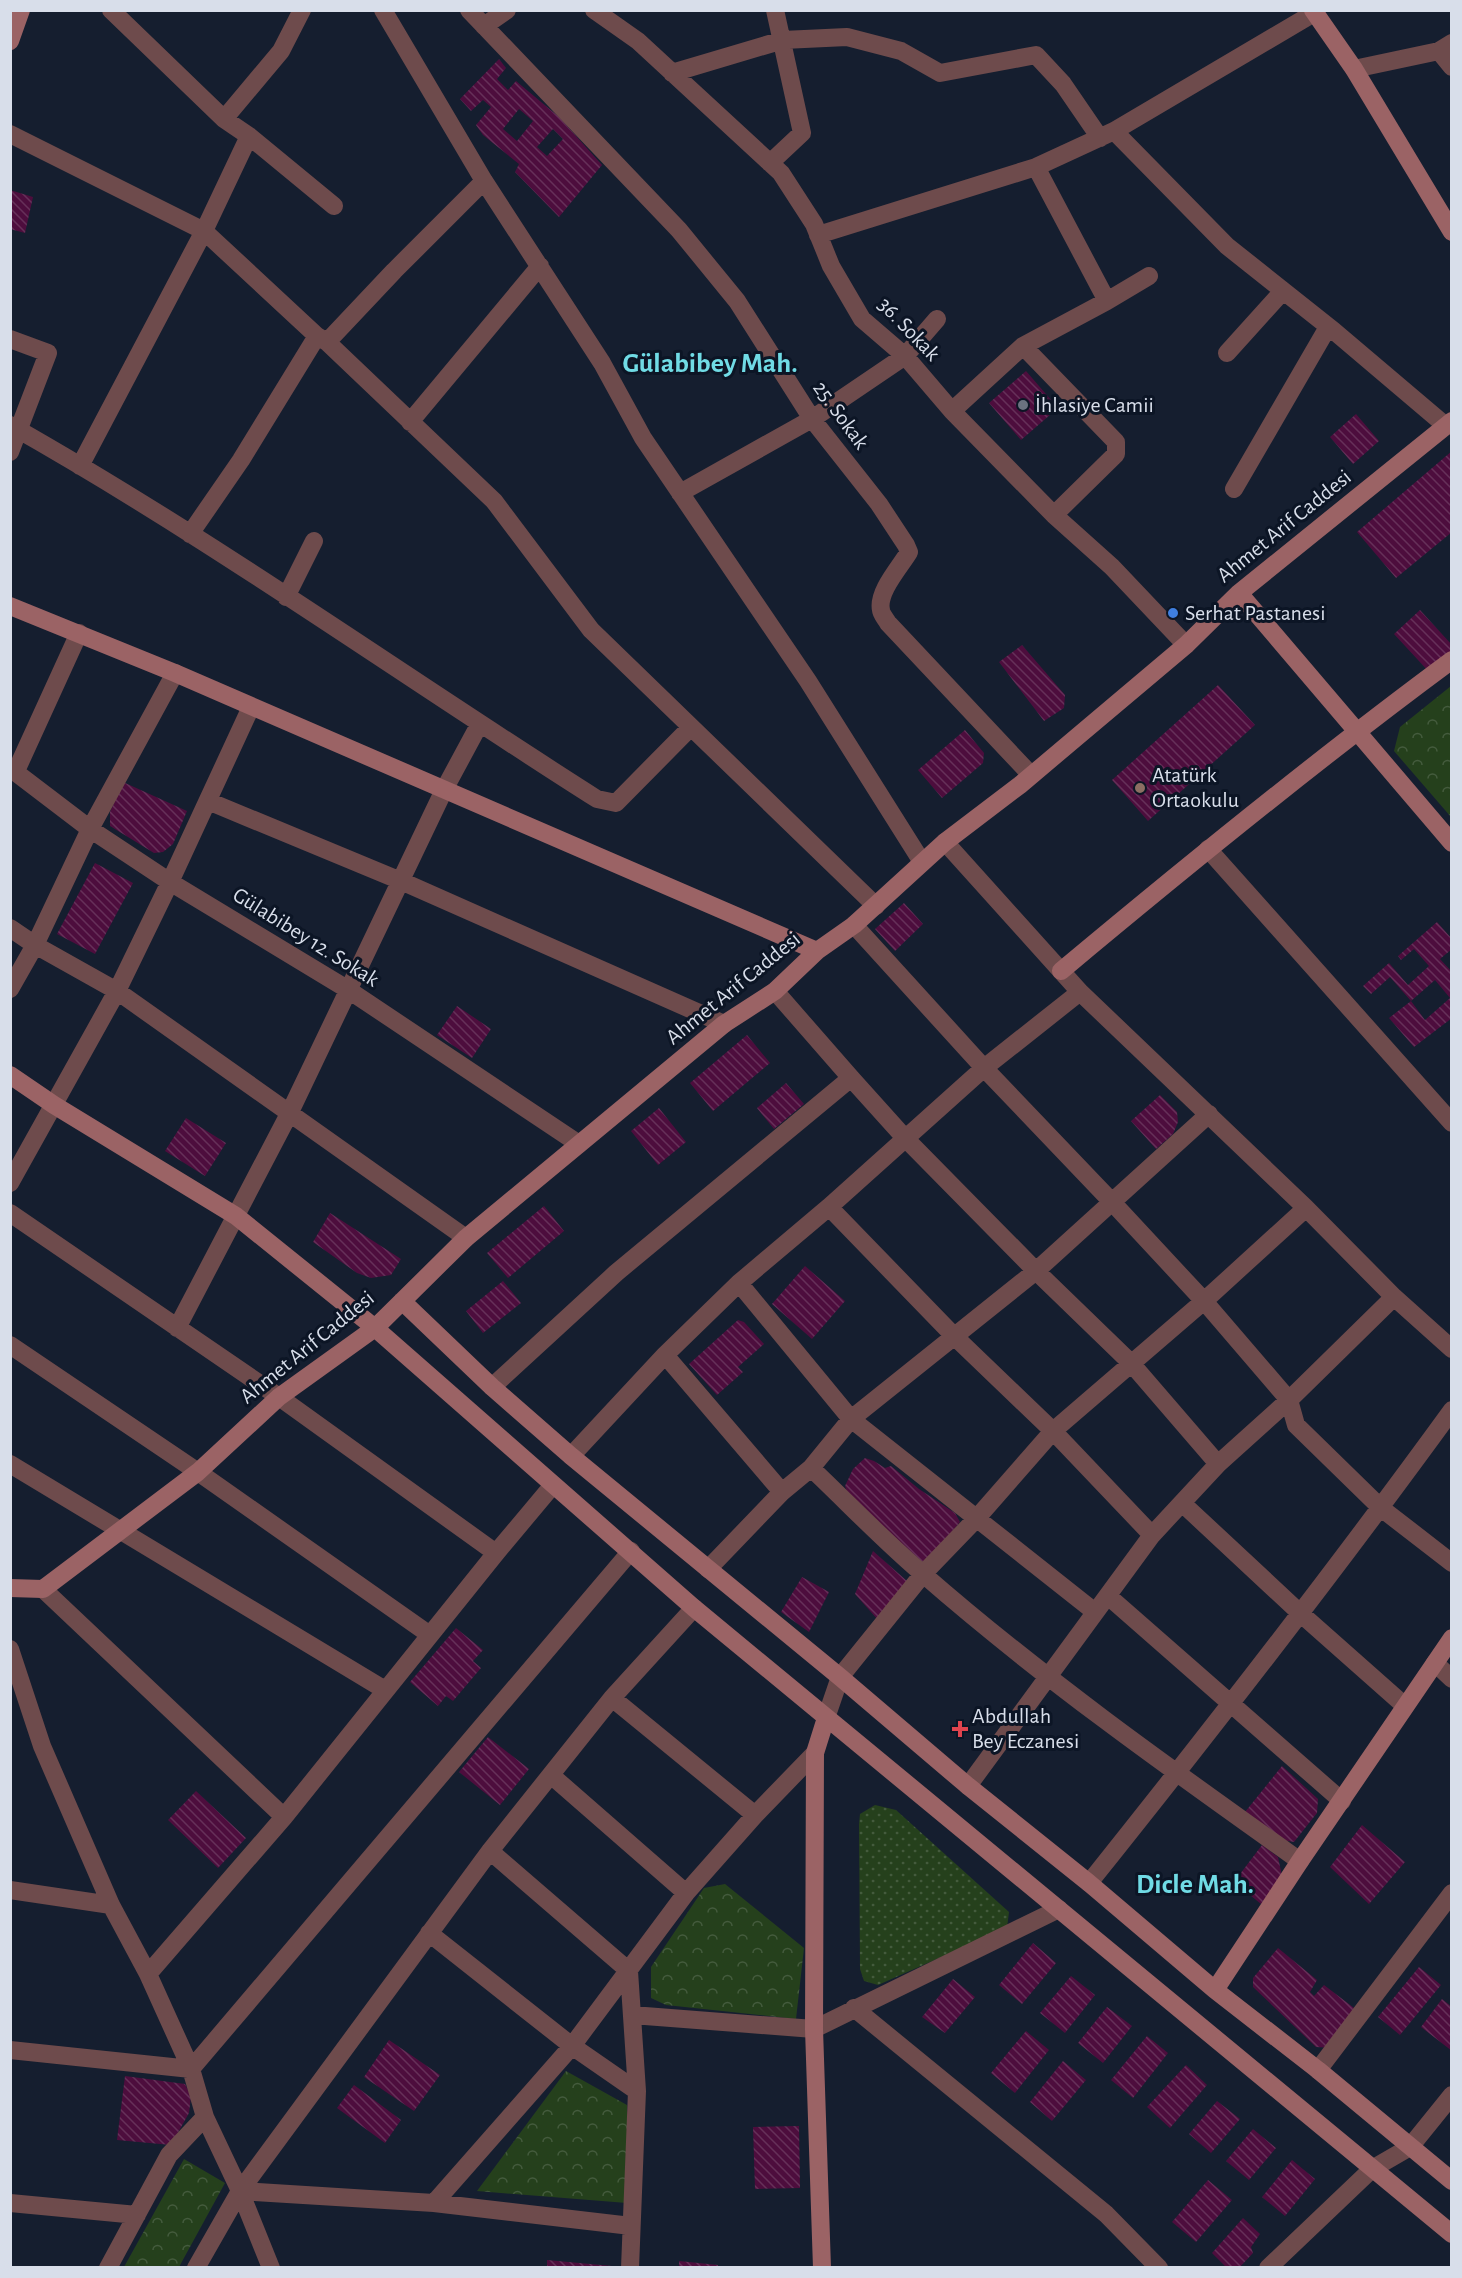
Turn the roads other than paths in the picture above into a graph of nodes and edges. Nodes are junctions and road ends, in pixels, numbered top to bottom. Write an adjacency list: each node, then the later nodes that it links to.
1 (21, 10): 12 (street)
2 (111, 10): 17 (street)
3 (302, 10): 17 (street)
4 (383, 10): 23 (street)
5 (469, 10): 10 (street, 25. Sokak)
6 (507, 10): 10 (street)
7 (594, 10): 16 (street, 36. Sokak)
8 (775, 10): 11 (street)
9 (1314, 12): 15 (street); 19 (street)
10 (484, 26): 40 (street, 25. Sokak)
11 (783, 40): 16 (street); 19 (street); 21 (street)
12 (10, 41)
13 (1445, 47): 14 (street); 15 (street)
14 (1452, 67)
15 (1354, 69): 26 (street)
16 (672, 73): 21 (street, 36. Sokak)
17 (224, 119): 20 (street)
18 (10, 134): 25 (street)
19 (1107, 134): 22 (street); 30 (street)
20 (249, 136): 24 (street); 25 (street)
21 (770, 163): 27 (street, 36. Sokak)
22 (1036, 167): 27 (street); 31 (street)
23 (484, 181): 28 (street); 35 (street)
24 (334, 206)
25 (204, 231): 35 (street); 45 (street)
26 (1452, 232)
27 (818, 235): 38 (street, 36. Sokak)
28 (540, 266): 41 (street); 47 (street)
29 (1149, 276): 31 (street)
30 (1283, 291): 33 (street); 37 (street)
31 (1107, 301): 36 (street)
32 (937, 319): 38 (street)
33 (1328, 327): 42 (street); 46 (street)
34 (10, 339): 43 (street)
35 (322, 339): 41 (street); 49 (street)
36 (1023, 346): 39 (street); 48 (street)
37 (1227, 353)
38 (905, 356): 39 (street, 36. Sokak); 40 (street)
39 (952, 411): 48 (street, 36. Sokak)
40 (812, 419): 47 (street); 63 (street, 25. Sokak)
41 (410, 422): 60 (street)
42 (1449, 423): 51 (street, Ahmet Arif Caddesi)
43 (15, 428): 44 (street); 45 (street)
44 (10, 453)
45 (80, 466): 49 (street)
46 (1234, 489)
47 (680, 493): 70 (street)
48 (1054, 515): 55 (street, 36. Sokak)
49 (190, 534): 52 (street)
50 (314, 541): 52 (street)
51 (1239, 592): 55 (street, Ahmet Arif Caddesi); 61 (street)
52 (286, 597): 59 (street)
53 (10, 606): 54 (street)
54 (79, 633): 57 (street); 62 (street)
55 (1186, 645): 63 (street, Ahmet Arif Caddesi)
56 (1452, 660): 61 (street)
57 (175, 673): 58 (street); 66 (street)
58 (250, 707): 64 (street); 65 (street)
59 (479, 724): 60 (street); 64 (street)
60 (691, 727): 73 (street)
61 (1357, 730): 68 (street); 69 (street)
62 (13, 770): 66 (street, Gülabibey 12. Sokak)
63 (1031, 775): 67 (street, Ahmet Arif Caddesi)
64 (444, 790): 71 (street); 77 (street)
65 (208, 801): 71 (street); 72 (street)
66 (90, 829): 72 (street, Gülabibey 12. Sokak); 76 (street)
67 (945, 842): 70 (street, Ahmet Arif Caddesi); 78 (street)
68 (1452, 843)
69 (1208, 849): 78 (street); 91 (street)
70 (922, 862): 73 (street, Ahmet Arif Caddesi)
71 (401, 881): 80 (street); 84 (street)
72 (170, 882): 80 (street, Gülabibey 12. Sokak); 81 (street)
73 (876, 906): 74 (street, Ahmet Arif Caddesi)
74 (854, 925): 77 (street, Ahmet Arif Caddesi); 85 (street)
75 (10, 928): 76 (street)
76 (35, 945): 79 (street); 81 (street)
77 (817, 951): 82 (street, Ahmet Arif Caddesi)
78 (1061, 971): 83 (street)
79 (10, 989)
80 (347, 989): 89 (street); 93 (street, Gülabibey 12. Sokak)
81 (117, 991): 88 (street); 89 (street)
82 (775, 991): 84 (street, Ahmet Arif Caddesi); 87 (street)
83 (1080, 992): 85 (street); 90 (street)
84 (724, 1024): 93 (street, Ahmet Arif Caddesi)
85 (984, 1068): 92 (street); 95 (street)
86 (10, 1075): 88 (street)
87 (850, 1078): 92 (street); 113 (street)
88 (54, 1105): 94 (street); 99 (street)
89 (290, 1112): 99 (street); 100 (street)
90 (1209, 1114): 95 (street); 97 (street)
91 (1452, 1123)
92 (905, 1138): 96 (street); 101 (street)
93 (579, 1144): 100 (street, Ahmet Arif Caddesi)
94 (10, 1183)
95 (1112, 1202): 101 (street); 105 (street)
96 (829, 1207): 102 (street); 108 (street)
97 (1306, 1208): 103 (street); 105 (street)
98 (10, 1214): 106 (street)
99 (236, 1216): 106 (street); 107 (street)
100 (466, 1238): 104 (street, Ahmet Arif Caddesi)
101 (1036, 1271): 108 (street); 112 (street)
102 (739, 1283): 111 (street); 117 (street)
103 (1394, 1297): 110 (street); 115 (street)
104 (402, 1301): 107 (street, Ahmet Arif Caddesi); 113 (street)
105 (1204, 1301): 112 (street); 115 (street)
106 (177, 1328): 114 (street)
107 (375, 1328): 114 (street, Ahmet Arif Caddesi); 124 (street)
108 (954, 1336): 117 (street); 118 (street)
109 (10, 1345): 123 (street)
110 (1452, 1349)
111 (665, 1355): 119 (street); 125 (street)
112 (1131, 1363): 118 (street); 121 (street)
113 (492, 1387): 119 (street)
114 (279, 1397): 123 (street, Ahmet Arif Caddesi); 132 (street)
115 (1289, 1400): 121 (street); 127 (street)
116 (1452, 1410): 127 (street)
117 (851, 1419): 122 (street); 128 (street)
118 (1053, 1431): 128 (street); 130 (street)
119 (571, 1456): 134 (street)
120 (10, 1464): 129 (street)
121 (1218, 1464): 126 (street)
122 (811, 1468): 125 (street); 135 (street)
123 (198, 1472): 129 (street, Ahmet Arif Caddesi); 142 (street)
124 (553, 1485): 131 (street); 132 (street)
125 (782, 1492): 134 (street)
126 (1182, 1503): 130 (street); 141 (street)
127 (1381, 1508): 133 (street); 141 (street)
128 (976, 1519): 135 (street); 140 (street)
129 (121, 1530): 137 (street, Ahmet Arif Caddesi); 149 (street)
130 (1152, 1535): 138 (street)
131 (631, 1551): 139 (street); 178 (street)
132 (496, 1553): 142 (street)
133 (1452, 1563)
134 (708, 1569): 146 (street)
135 (923, 1574): 146 (street); 147 (street)
136 (10, 1588): 137 (street)
137 (43, 1589): 160 (street)
138 (1108, 1596): 140 (street); 151 (street)
139 (694, 1608): 150 (street); 153 (street)
140 (1095, 1612): 147 (street)
141 (1300, 1613): 151 (street); 152 (street)
142 (430, 1635): 149 (street)
143 (1452, 1638): 145 (street)
144 (10, 1649): 167 (street)
145 (1435, 1663): 148 (street); 152 (street)
146 (840, 1677): 153 (street); 157 (street)
147 (1049, 1677): 155 (street); 157 (street)
148 (1452, 1679)
149 (385, 1690): 160 (street)
150 (612, 1698): 156 (street); 159 (street)
151 (1231, 1703): 155 (street); 158 (street)
152 (1405, 1706): 158 (street)
153 (826, 1718): 154 (street); 168 (street)
154 (815, 1753): 159 (street); 175 (street)
155 (1177, 1774): 162 (street); 163 (street)
156 (552, 1776): 161 (street); 165 (street)
157 (968, 1786): 163 (street)
158 (1342, 1801): 162 (street)
159 (755, 1815): 165 (street)
160 (284, 1817): 171 (street)
161 (490, 1851): 169 (street); 170 (street)
162 (1299, 1861): 172 (street)
163 (1089, 1883): 172 (street)
164 (10, 1890): 167 (street)
165 (686, 1893): 170 (street)
166 (1452, 1893): 179 (street)
167 (111, 1905): 171 (street)
168 (1059, 1909): 173 (street); 184 (street)
169 (429, 1933): 176 (street); 186 (street)
170 (629, 1971): 174 (street); 176 (street)
171 (148, 1974): 178 (street)
172 (1215, 1990): 179 (street)
173 (854, 2008): 175 (street); 197 (street)
174 (632, 2015): 175 (street); 180 (street)
175 (814, 2029): 196 (street)
176 (572, 2046): 180 (street); 188 (street)
177 (10, 2050): 178 (street)
178 (191, 2069): 182 (street)
179 (1318, 2070): 183 (street)
180 (637, 2091): 190 (street)
181 (1452, 2095): 183 (street)
182 (205, 2117): 186 (street); 189 (street)
183 (1410, 2147): 184 (street); 185 (street)
184 (1372, 2169): 191 (street); 198 (street)
185 (1452, 2181)
186 (240, 2191): 188 (street); 193 (street); 194 (street)
187 (10, 2202): 189 (street)
188 (434, 2203): 190 (street)
189 (137, 2215): 192 (street)
190 (631, 2226): 195 (street)
191 (1452, 2234)
192 (108, 2268)
193 (196, 2268)
194 (271, 2268)
195 (630, 2268)
196 (822, 2268)
197 (1159, 2268)
198 (1268, 2268)

